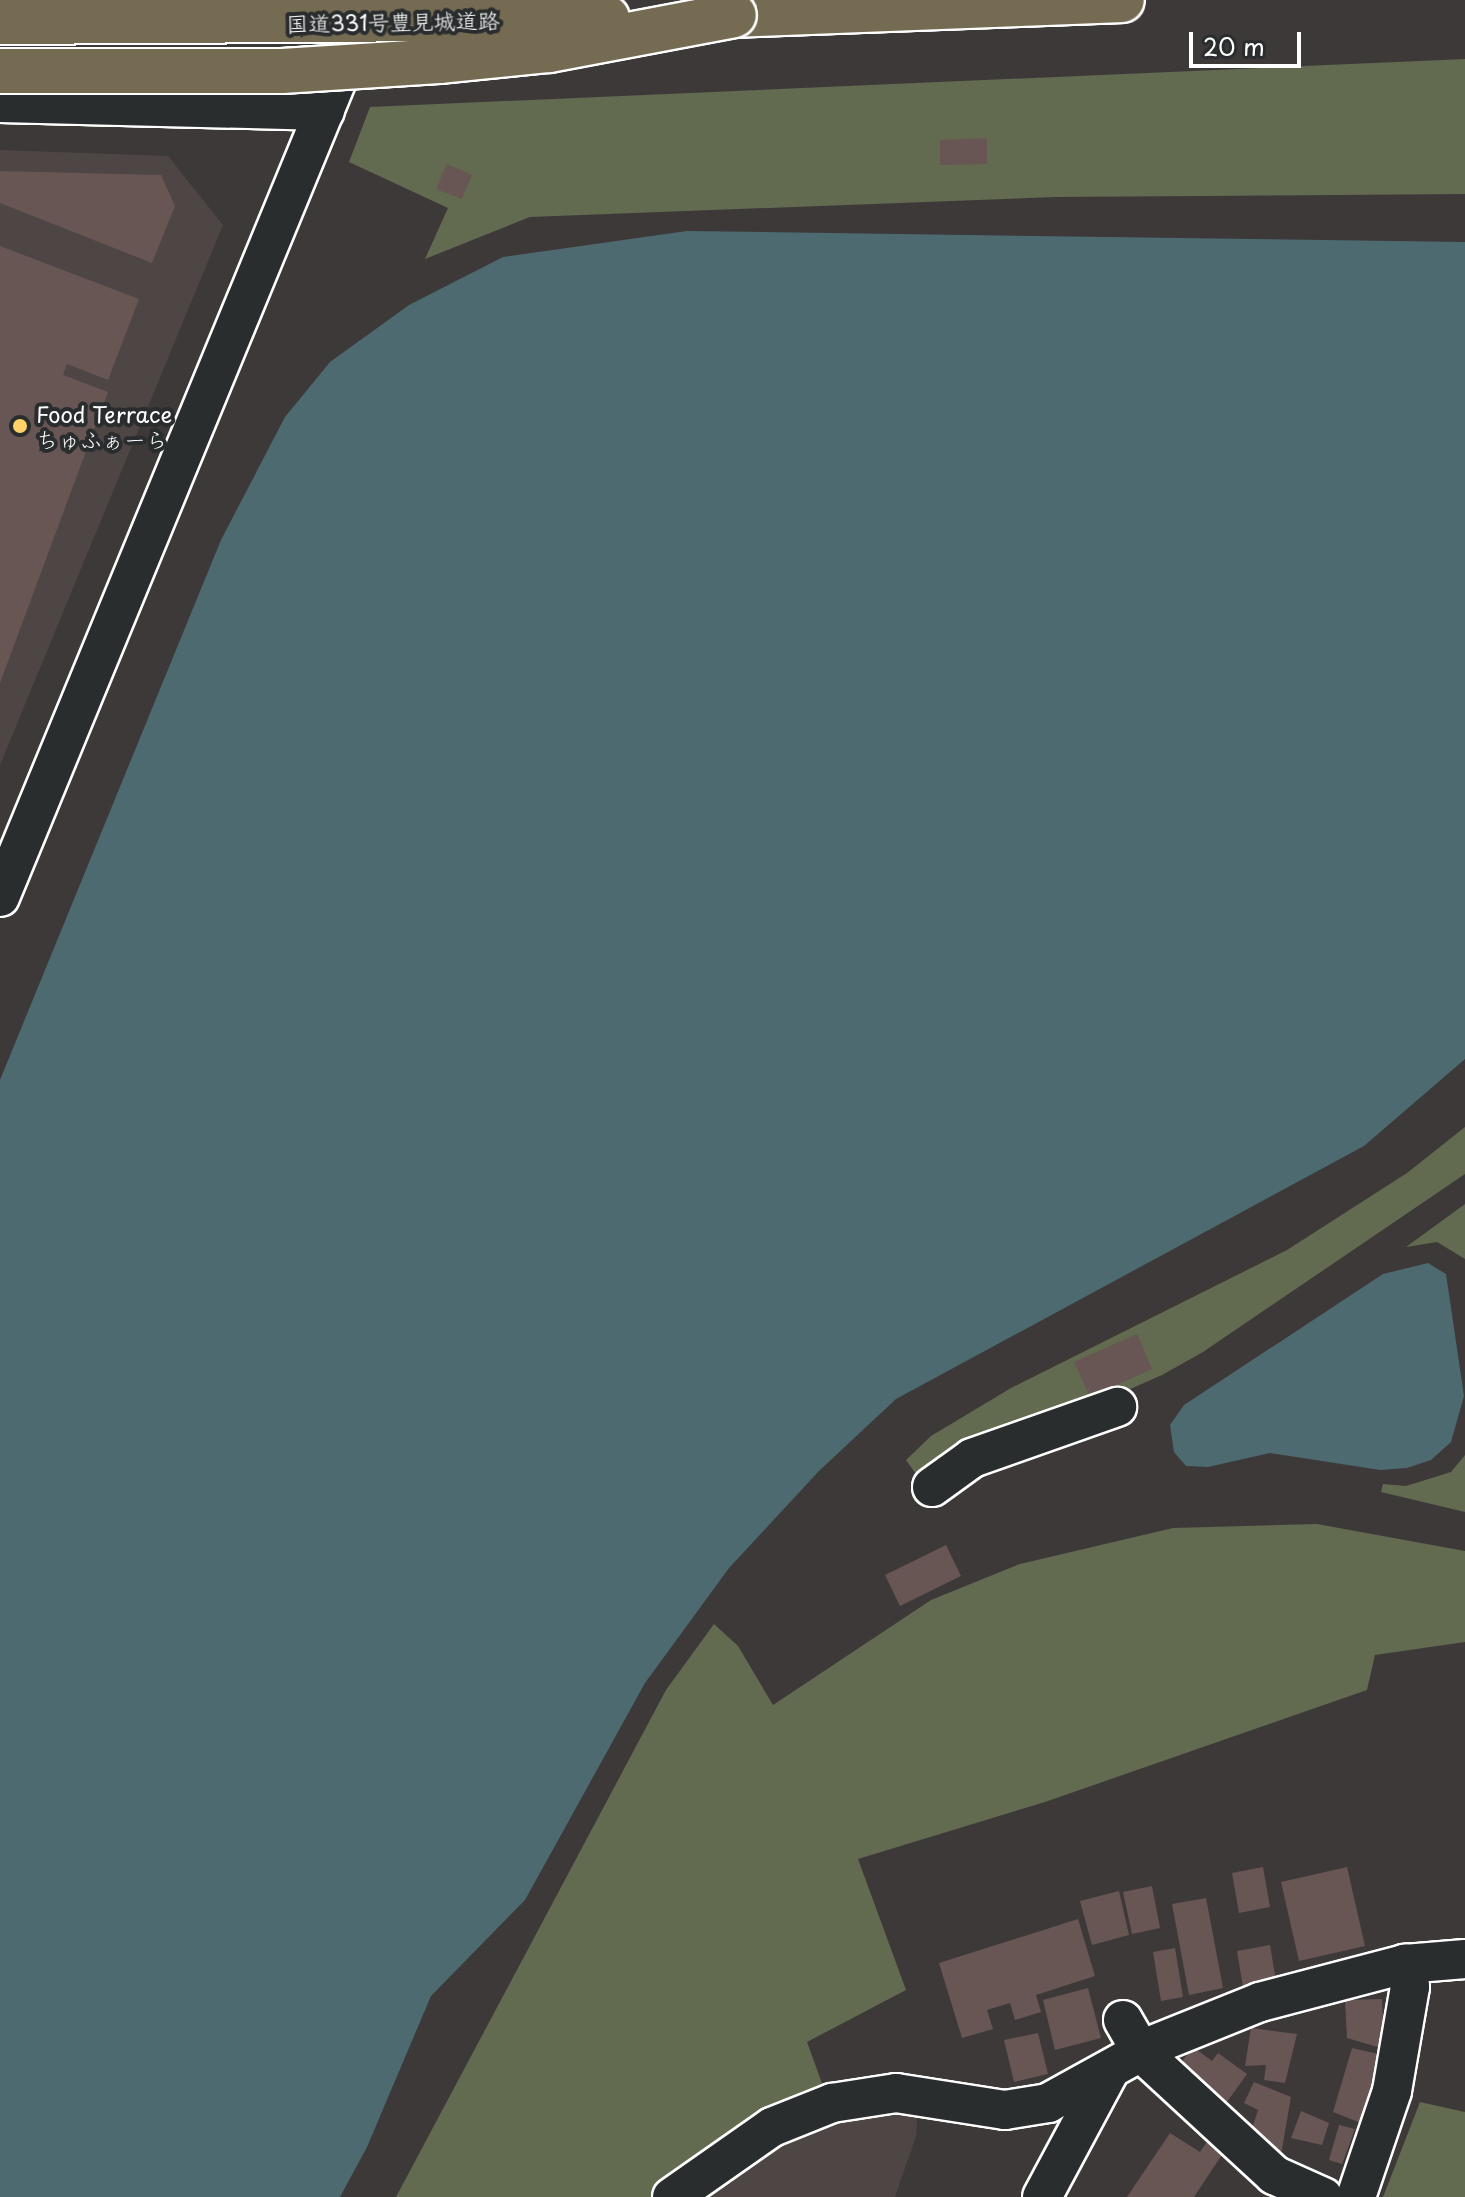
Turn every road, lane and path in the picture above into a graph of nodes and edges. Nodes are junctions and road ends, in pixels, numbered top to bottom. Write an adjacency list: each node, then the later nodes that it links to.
1 (370, 0): 7 (street)
2 (1122, 0): 3 (highway, 国道331号豊見城道路)
3 (734, 15): 4 (highway, 国道331号豊見城道路, bridge); 5 (highway, bridge)
4 (0, 22)
5 (0, 71)
6 (0, 103): 7 (street)
7 (325, 111): 8 (street)
8 (0, 897)
9 (1117, 1407): 10 (street)
10 (932, 1487)
11 (1465, 1959): 12 (street)
12 (1405, 1964): 14 (street); 19 (street)
13 (1123, 2020): 14 (street)
14 (1142, 2053): 15 (street); 18 (street)
15 (1108, 2074): 16 (street); 17 (street)
16 (672, 2197)
17 (1042, 2197)
18 (1323, 2197)
19 (1356, 2197)

